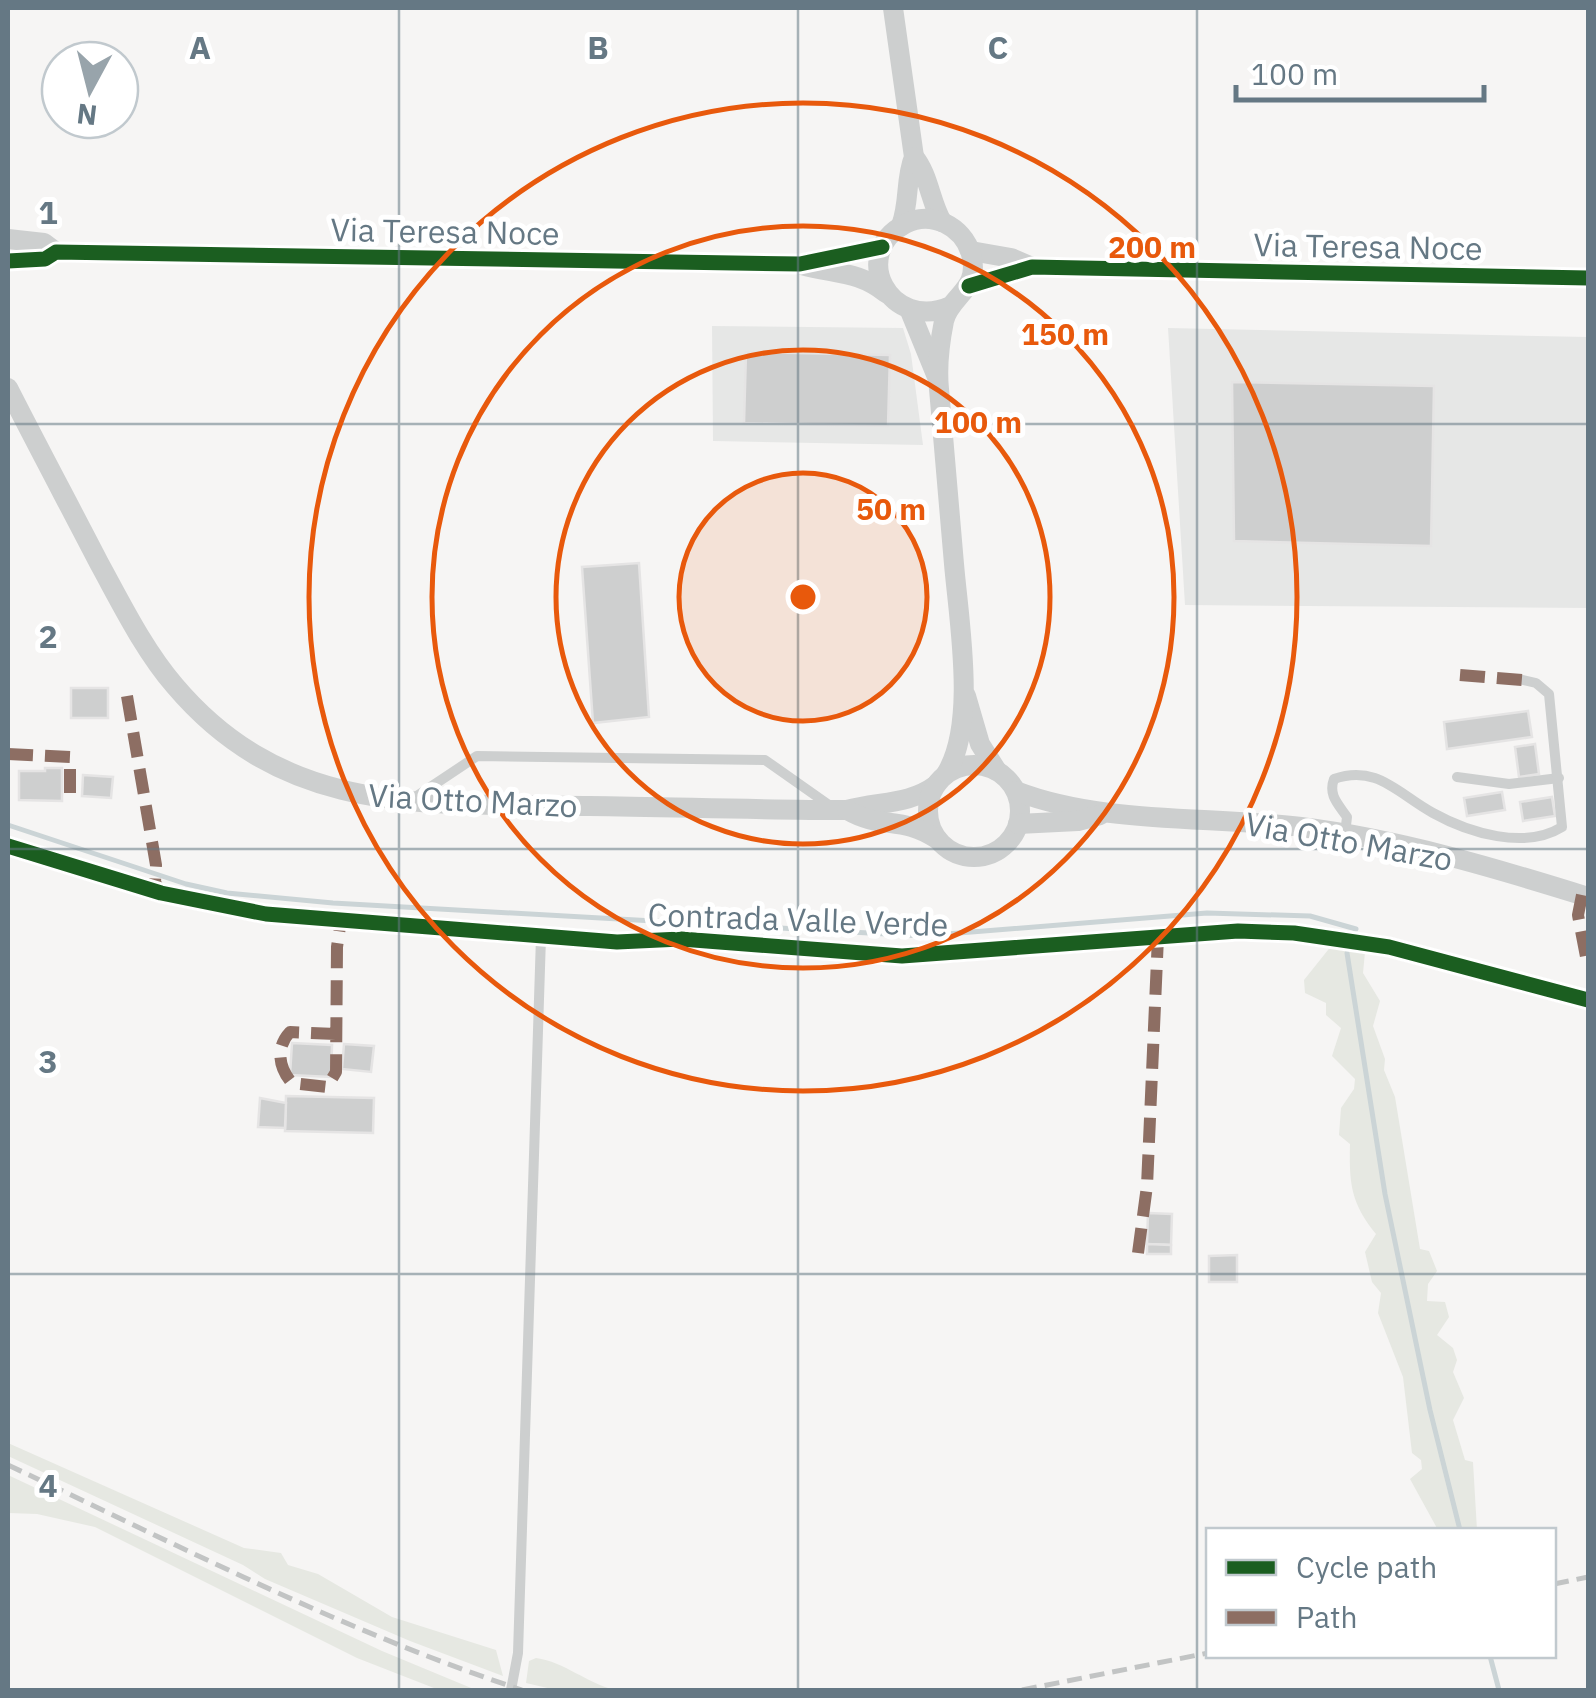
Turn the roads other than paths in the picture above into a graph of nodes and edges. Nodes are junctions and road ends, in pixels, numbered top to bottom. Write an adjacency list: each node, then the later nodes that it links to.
1 (893, 8): 2 (street)
2 (914, 157): 3 (street); 4 (street)
3 (942, 222): 4 (street); 8 (street)
4 (901, 226): 6 (street)
5 (8, 239): 7 (street, Via Teresa Noce)
6 (882, 247): 10 (street, Via Teresa Noce); 14 (street)
7 (56, 252): 9 (street, Via Teresa Noce); 10 (street, Via Teresa Noce)
8 (971, 252): 11 (street, Via Teresa Noce); 13 (street)
9 (8, 261)
10 (800, 264): 14 (street, Via Teresa Noce)
11 (1032, 267): 12 (street, Via Teresa Noce); 13 (street, Via Teresa Noce)
12 (1588, 278)
13 (969, 286): 15 (street)
14 (887, 293): 16 (street)
15 (951, 306): 16 (street); 17 (street)
16 (910, 311): 17 (street)
17 (938, 379): 20 (street)
18 (8, 388): 26 (street, Via Otto Marzo)
19 (1523, 680): 23 (lane)
20 (964, 692): 21 (street); 24 (street)
21 (998, 771): 24 (street); 25 (street)
22 (1456, 777): 23 (lane)
23 (1559, 778): 30 (lane)
24 (941, 780): 27 (street, Via Otto Marzo); 31 (street)
25 (1016, 791): 28 (street, Via Otto Marzo); 29 (street)
26 (404, 801): 27 (street, Via Otto Marzo); 27 (lane)
27 (843, 810): 31 (street, Via Otto Marzo)
28 (1105, 813): 29 (street, Via Otto Marzo); 30 (street, Via Otto Marzo)
29 (1018, 824): 31 (street)
30 (1345, 835): 33 (street, Via Otto Marzo)
31 (937, 838)
32 (8, 846): 34 (street, Contrada Valle Verde)
33 (1588, 897)
34 (542, 936): 35 (street, Contrada Valle Verde); 36 (lane)
35 (1588, 1000)
36 (511, 1690)

